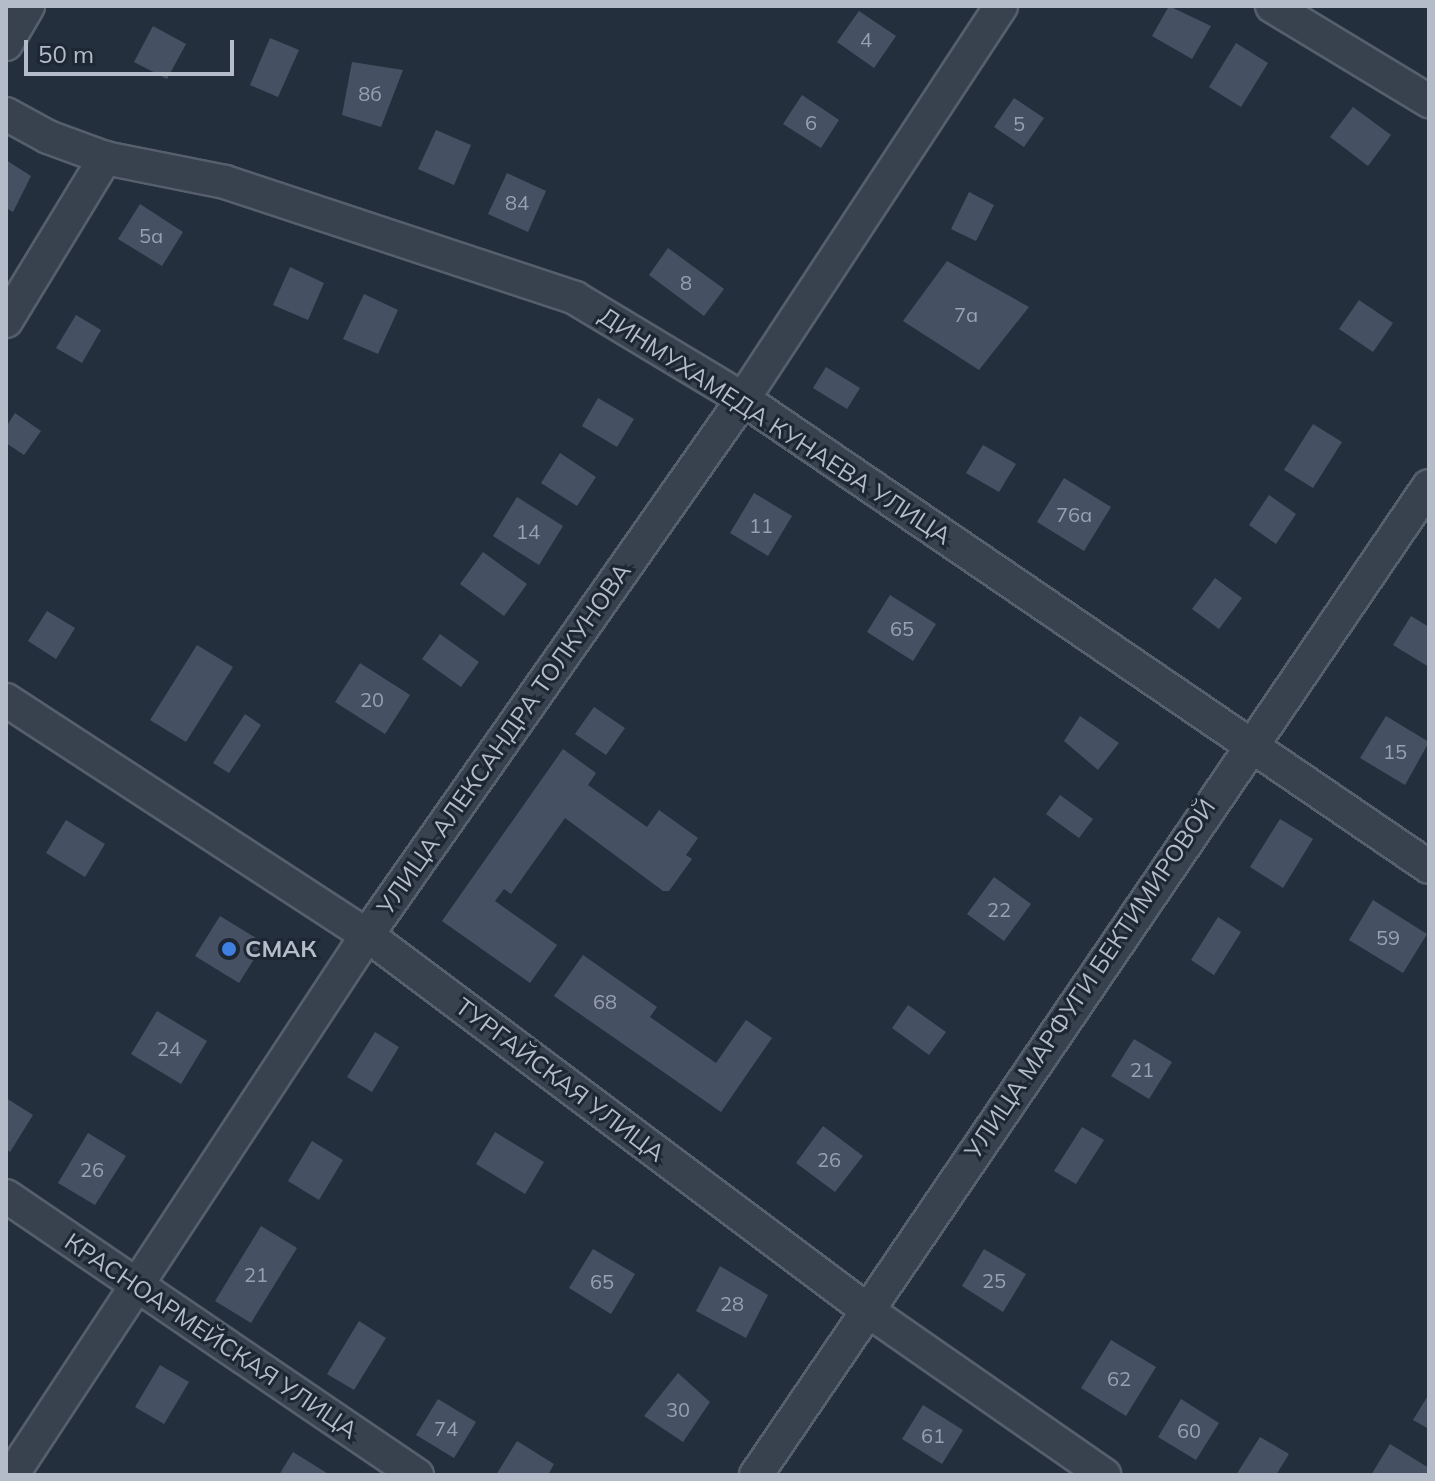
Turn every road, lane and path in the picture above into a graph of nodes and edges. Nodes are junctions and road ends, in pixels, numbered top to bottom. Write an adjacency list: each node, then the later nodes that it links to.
1 (28, 6): 4 (street)
2 (1001, 6): 9 (street, УЛИЦА АЛЕКСАНДРА ТОЛКУНОВА)
3 (1272, 6): 5 (street)
4 (6, 44)
5 (1429, 101)
6 (6, 114): 7 (street, ДИНМУХАМЕДА КУНАЕВА УЛИЦА)
7 (105, 158): 8 (street); 9 (street, ДИНМУХАМЕДА КУНАЕВА УЛИЦА)
8 (6, 321)
9 (743, 399): 12 (street, ДИНМУХАМЕДА КУНАЕВА УЛИЦА); 14 (street, УЛИЦА АЛЕКСАНДРА ТОЛКУНОВА)
10 (1429, 486): 12 (street, УЛИЦА МАРФУГИ БЕКТИМИРОВОЙ)
11 (6, 700): 14 (street, ТУРГАЙСКАЯ УЛИЦА)
12 (1250, 742): 13 (street, ДИНМУХАМЕДА КУНАЕВА УЛИЦА); 17 (street, УЛИЦА МАРФУГИ БЕКТИМИРОВОЙ)
13 (1429, 867)
14 (367, 935): 16 (street, УЛИЦА АЛЕКСАНДРА ТОЛКУНОВА); 17 (street, ТУРГАЙСКАЯ УЛИЦА)
15 (6, 1196): 16 (street, КРАСНОАРМЕЙСКАЯ УЛИЦА)
16 (138, 1287): 18 (street, УЛИЦА АЛЕКСАНДРА ТОЛКУНОВА); 19 (street, КРАСНОАРМЕЙСКАЯ УЛИЦА)
17 (867, 1310): 20 (street, УЛИЦА МАРФУГИ БЕКТИМИРОВОЙ); 21 (street, ТУРГАЙСКАЯ УЛИЦА)
18 (12, 1475)
19 (417, 1475)
20 (756, 1475)
21 (1104, 1475)

